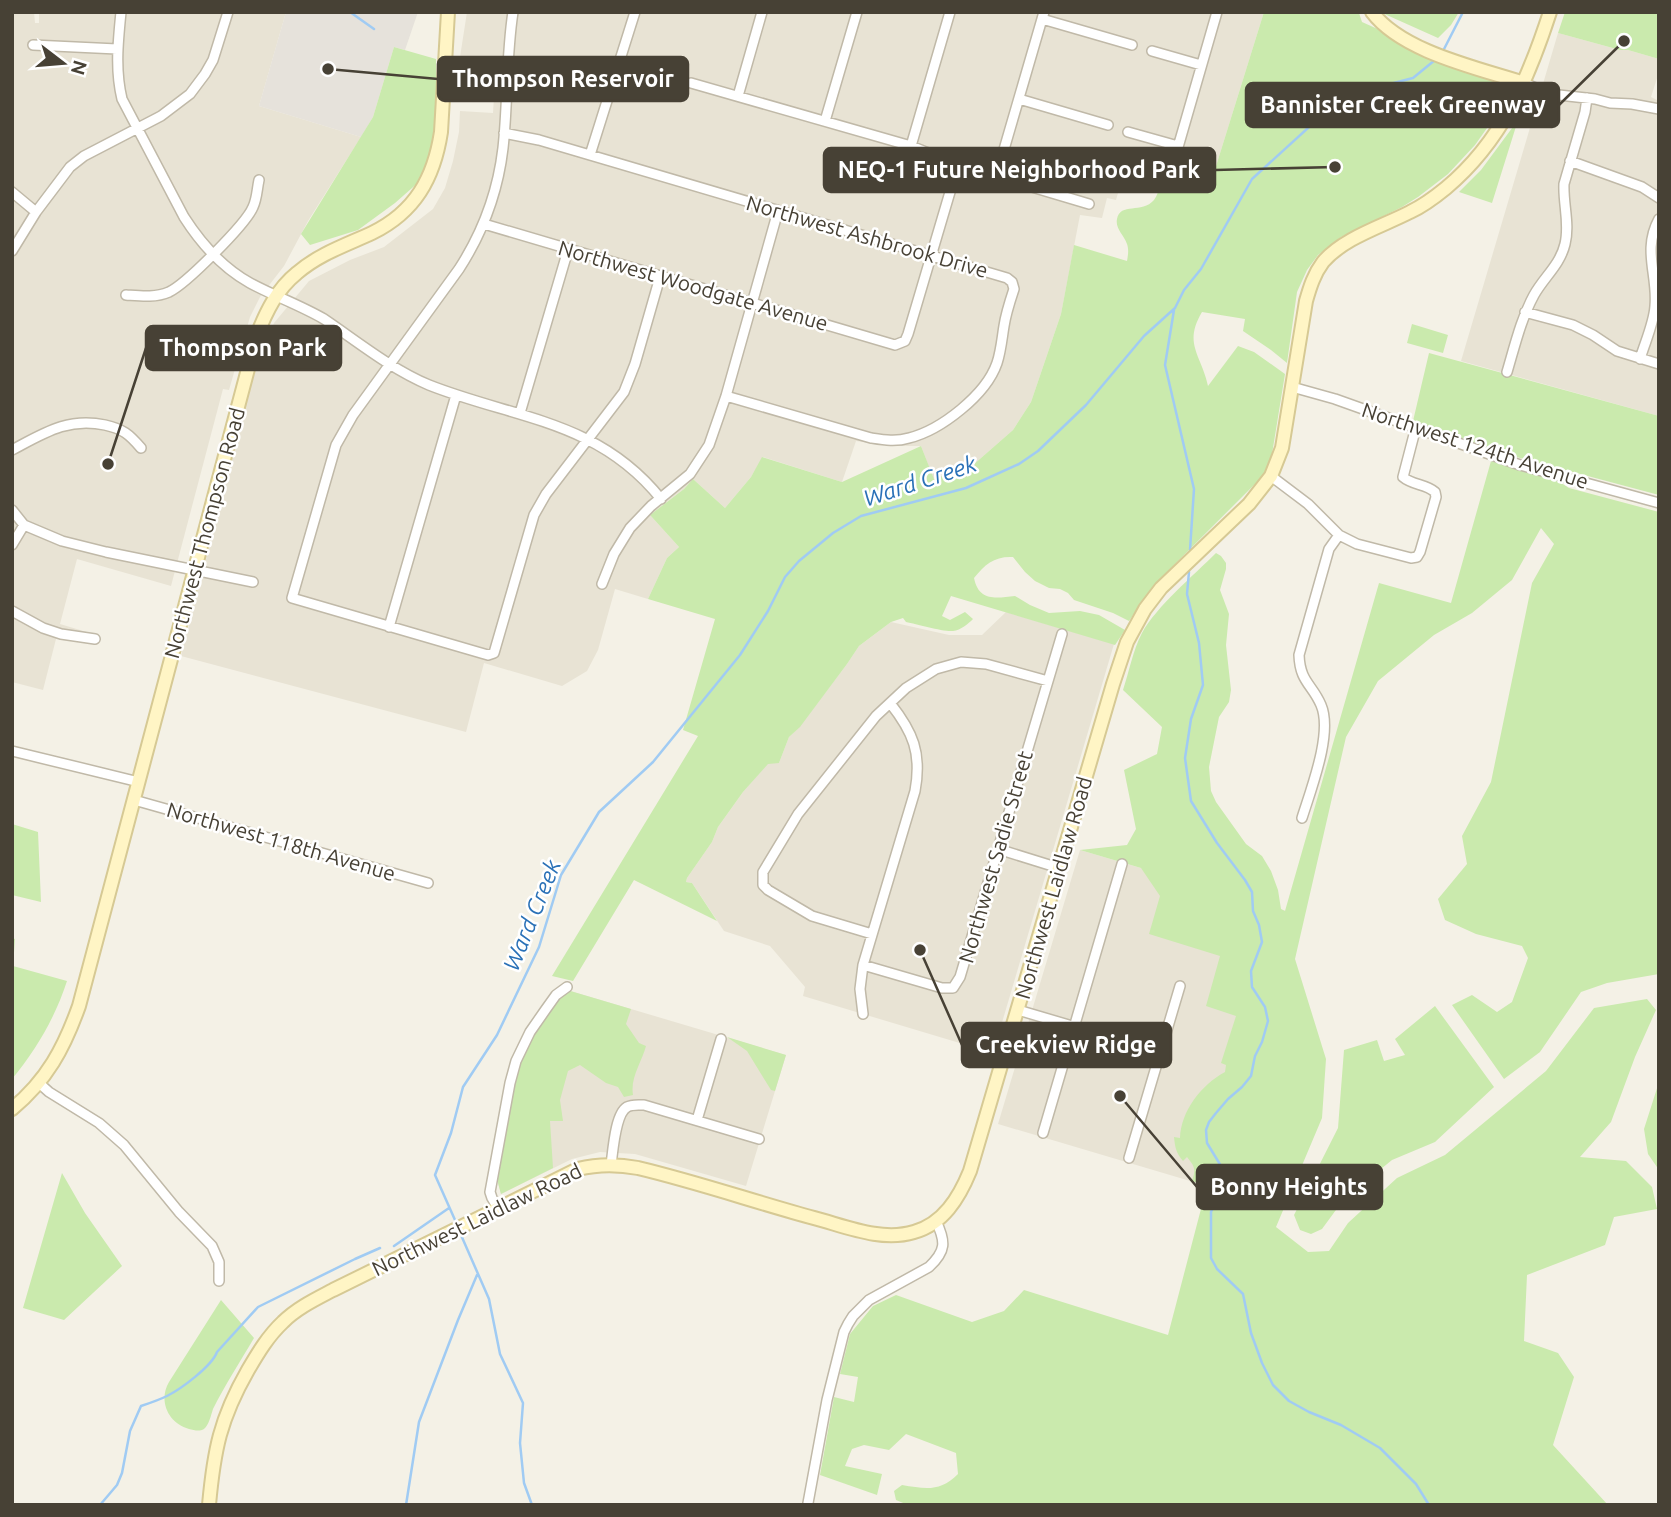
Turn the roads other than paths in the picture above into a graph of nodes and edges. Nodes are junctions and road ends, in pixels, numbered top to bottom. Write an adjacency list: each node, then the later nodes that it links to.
1 (121, 12): 15 (street)
2 (228, 12): 26 (street)
3 (448, 12): 50 (street, Northwest Thompson Road)
4 (513, 12): 28 (street)
5 (635, 12): 31 (street)
6 (762, 12): 20 (street)
7 (857, 12): 24 (street)
8 (950, 12): 29 (street)
9 (1217, 12): 17 (street)
10 (1372, 12): 19 (street)
11 (1550, 12): 19 (street, Northwest Laidlaw Road)
12 (1043, 16): 14 (street); 22 (street)
13 (33, 45): 15 (street)
14 (1132, 45)
15 (117, 49): 26 (street)
16 (1152, 51): 17 (street)
17 (1201, 65): 30 (street)
18 (691, 83): 20 (street)
19 (1524, 83): 21 (street); 57 (street, Northwest Laidlaw Road)
20 (738, 96): 24 (street)
21 (1587, 98): 23 (street); 33 (street)
22 (1019, 99): 25 (street); 35 (street)
23 (1659, 110)
24 (825, 121): 29 (street)
25 (1108, 125)
26 (136, 129): 41 (street); 46 (street)
27 (1128, 132): 30 (street)
28 (504, 133): 31 (street, Northwest Ashbrook Drive); 43 (street)
29 (911, 146): 34 (street)
30 (1178, 146): 32 (street)
31 (590, 155): 40 (street, Northwest Ashbrook Drive)
32 (1174, 161)
33 (1570, 161): 38 (street); 52 (street)
34 (958, 165): 35 (street); 47 (street)
35 (996, 177): 39 (street)
36 (259, 180): 46 (street)
37 (12, 192): 41 (street)
38 (1659, 198)
39 (1089, 204)
40 (778, 211): 47 (street, Northwest Ashbrook Drive); 51 (street)
41 (36, 212): 45 (street)
42 (1659, 219): 53 (street)
43 (484, 224): 44 (street, Northwest Woodgate Avenue); 55 (street)
44 (568, 250): 48 (street, Northwest Woodgate Avenue); 60 (street)
45 (12, 251)
46 (213, 253): 49 (street); 50 (street)
47 (930, 256): 51 (street, Northwest Woodgate Avenue); 59 (street, Northwest Ashbrook Drive)
48 (660, 277): 51 (street, Northwest Woodgate Avenue); 62 (street)
49 (126, 295)
50 (277, 296): 55 (street); 72 (street, Northwest Thompson Road)
51 (752, 303): 59 (street)
52 (1525, 312): 53 (street); 56 (street)
53 (1640, 359): 54 (street)
54 (1659, 364)
55 (391, 365): 58 (street); 76 (street)
56 (1507, 372)
57 (1292, 387): 61 (street, Northwest 124th Avenue); 65 (street, Northwest Laidlaw Road)
58 (456, 395): 60 (street); 76 (street)
59 (726, 396): 66 (street)
60 (520, 414): 62 (street)
61 (1416, 428): 67 (street, Northwest 124th Avenue); 70 (street)
62 (588, 440): 66 (street); 76 (street)
63 (141, 448): 64 (street)
64 (12, 450)
65 (1271, 476): 70 (street); 87 (street, Northwest Laidlaw Road)
66 (661, 499): 74 (street)
67 (1659, 503)
68 (12, 510): 69 (street)
69 (24, 525): 71 (street); 72 (street)
70 (1339, 535): 84 (street)
71 (12, 545)
72 (195, 570): 73 (street); 82 (street, Northwest Thompson Road)
73 (253, 582)
74 (602, 584)
75 (12, 611): 78 (street)
76 (389, 627)
77 (1062, 634): 79 (street, Northwest Sadie Street)
78 (95, 639)
79 (1048, 681): 80 (street); 85 (street, Northwest Sadie Street)
80 (890, 703): 89 (street); 89 (street)
81 (12, 751): 82 (street)
82 (139, 782): 83 (street, Northwest Thompson Road)
83 (134, 800): 88 (street, Northwest 118th Avenue); 98 (street, Northwest Thompson Road)
84 (1302, 818)
85 (998, 849): 87 (street); 90 (street, Northwest Sadie Street)
86 (1122, 864): 95 (street)
87 (1059, 868): 93 (street, Northwest Laidlaw Road)
88 (428, 883)
89 (872, 934): 90 (street)
90 (863, 965): 94 (street)
91 (1180, 986): 97 (street)
92 (566, 987): 105 (street)
93 (1018, 1010): 95 (street); 106 (street, Northwest Laidlaw Road)
94 (863, 1014)
95 (1074, 1027): 97 (street); 101 (street)
96 (721, 1039): 100 (street)
97 (1160, 1052): 103 (street)
98 (39, 1083): 99 (street, Northwest Thompson Road); 107 (street)
99 (12, 1109)
100 (697, 1120): 102 (street); 104 (street)
101 (1043, 1133)
102 (759, 1139)
103 (1129, 1158)
104 (611, 1165): 105 (street, Northwest Laidlaw Road); 106 (street, Northwest Laidlaw Road)
105 (498, 1208): 109 (street, Northwest Laidlaw Road)
106 (936, 1221): 108 (street)
107 (219, 1281)
108 (808, 1503)
109 (209, 1505)

